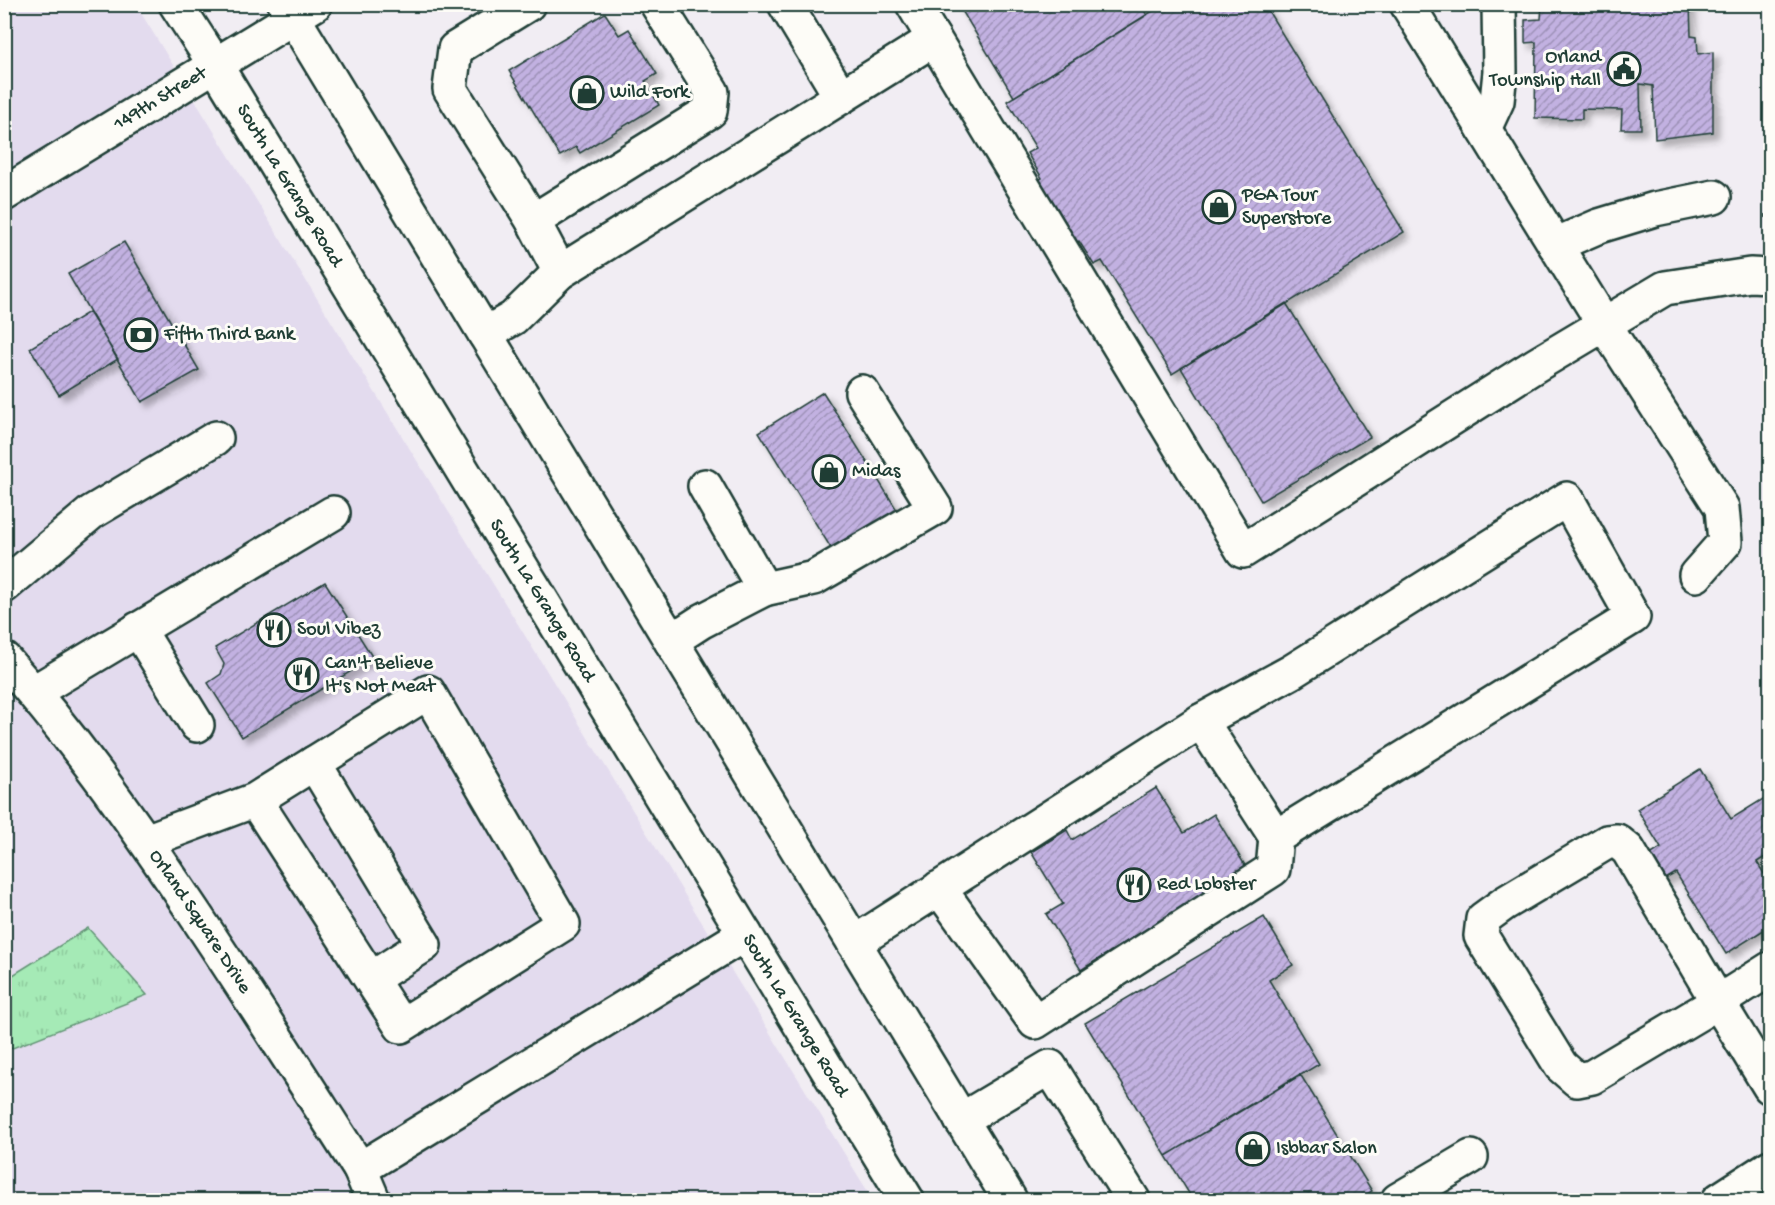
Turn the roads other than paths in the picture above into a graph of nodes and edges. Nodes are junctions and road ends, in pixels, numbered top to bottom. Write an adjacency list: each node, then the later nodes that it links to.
1 (176, 4): 10 (main road, South La Grange Road)
2 (528, 4): 15 (main road)
3 (657, 4): 15 (main road)
4 (785, 4): 11 (main road)
5 (913, 4): 9 (main road)
6 (1407, 4): 12 (main road)
7 (1499, 4): 12 (main road)
8 (298, 9): 10 (main road, 149th Street); 20 (main road)
9 (934, 39): 11 (main road); 19 (main road)
10 (216, 66): 13 (main road, 149th Street); 39 (main road, South La Grange Road)
11 (841, 97): 17 (main road)
12 (1484, 129): 16 (main road)
13 (4, 194)
14 (1714, 197): 16 (main road)
15 (532, 221): 17 (main road)
16 (1555, 245): 19 (main road)
17 (560, 272): 20 (main road)
18 (1770, 276): 19 (main road)
19 (1604, 324): 25 (main road)
20 (485, 334): 29 (main road)
21 (862, 392): 27 (main road)
22 (216, 438): 26 (main road)
23 (705, 486): 27 (main road)
24 (333, 513): 28 (main road)
25 (1696, 575)
26 (4, 586)
27 (764, 588): 29 (main road)
28 (138, 629): 31 (main road); 33 (main road)
29 (671, 641): 40 (main road)
30 (4, 659): 31 (main road, Orland Square Drive)
31 (34, 692): 37 (main road, Orland Square Drive)
32 (1201, 721): 36 (main road); 36 (main road); 38 (main road)
33 (197, 725)
34 (314, 763): 35 (main road); 42 (main road); 42 (main road)
35 (255, 800): 37 (main road); 42 (main road)
36 (1276, 837): 38 (main road)
37 (146, 841): 48 (main road, Orland Square Drive)
38 (939, 888): 40 (main road)
39 (745, 934): 48 (main road); 50 (main road, South La Grange Road)
40 (854, 943): 45 (main road)
41 (1770, 969): 43 (main road)
42 (371, 979)
43 (1718, 1002): 43 (main road); 44 (main road)
44 (1770, 1087)
45 (961, 1120): 51 (main road); 52 (main road)
46 (1471, 1157): 53 (main road)
47 (1770, 1167): 54 (main road)
48 (360, 1169): 49 (main road, Orland Square Drive)
49 (374, 1200)
50 (907, 1200)
51 (1010, 1200)
52 (1133, 1200)
53 (1398, 1200)
54 (1719, 1200)

